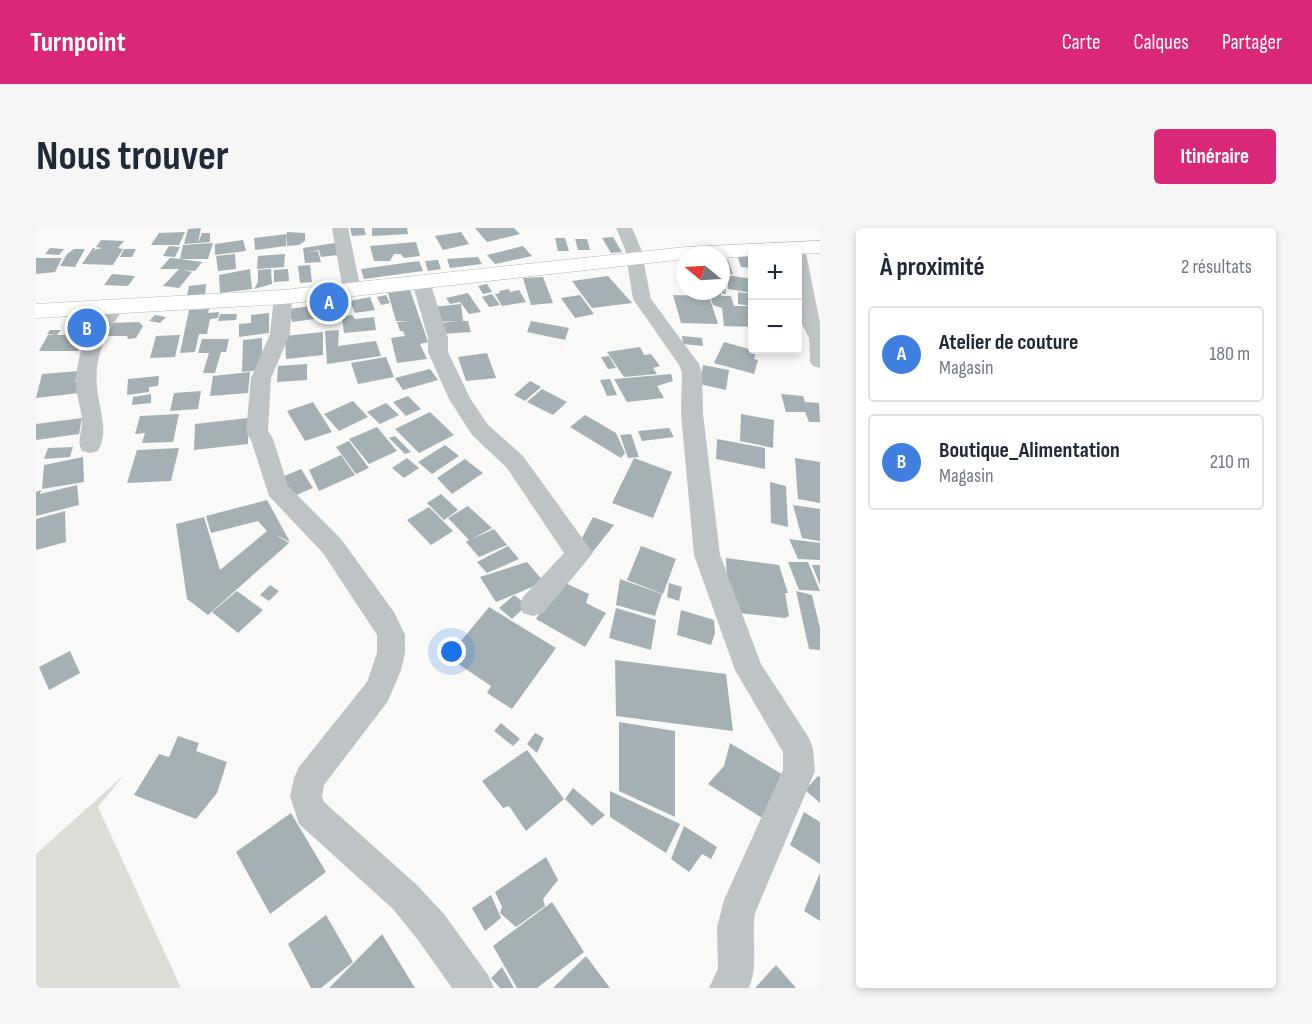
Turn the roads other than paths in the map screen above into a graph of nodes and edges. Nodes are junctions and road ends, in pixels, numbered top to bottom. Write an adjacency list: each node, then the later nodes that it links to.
1 (340, 228): 9 (street)
2 (624, 228): 6 (street)
3 (820, 247): 4 (main road)
4 (802, 248)
5 (748, 250): 6 (main road)
6 (633, 258): 8 (main road); 17 (street)
7 (802, 276): 13 (street)
8 (421, 282): 9 (main road); 15 (street)
9 (352, 290): 10 (main road)
10 (283, 297): 11 (main road); 16 (street)
11 (115, 308): 12 (main road); 14 (street)
12 (36, 311)
13 (820, 362)
14 (90, 445)
15 (533, 605)
16 (475, 988)
17 (728, 988)

